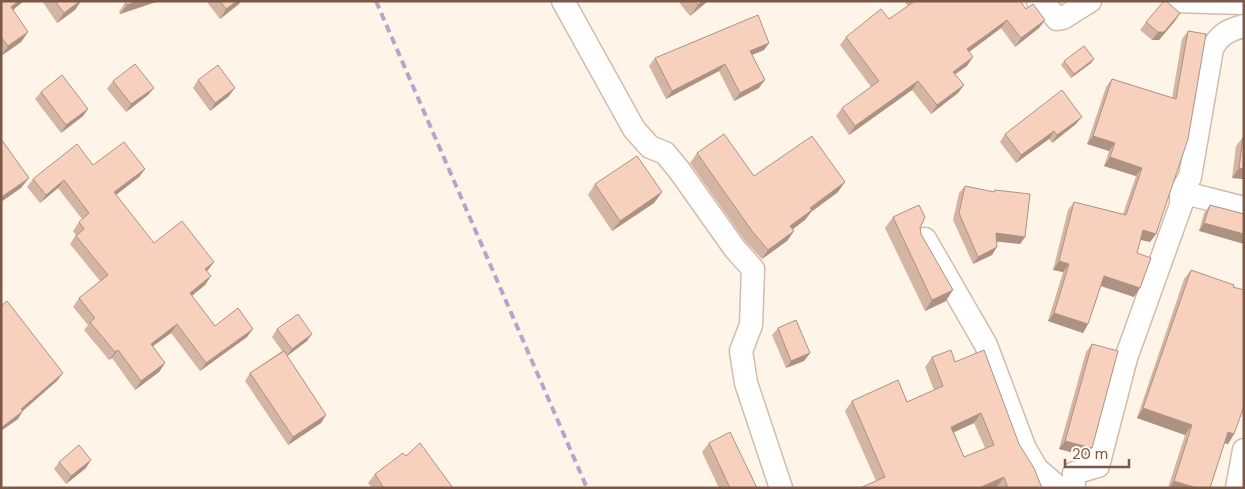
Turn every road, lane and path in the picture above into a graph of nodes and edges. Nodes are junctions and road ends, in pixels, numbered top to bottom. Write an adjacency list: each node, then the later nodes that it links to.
1 (563, 1): 11 (street)
2 (1038, 1): 3 (street)
3 (1090, 1)
4 (1174, 1): 5 (street)
5 (1244, 3)
6 (1244, 26): 7 (street)
7 (1181, 192): 8 (street); 13 (street)
8 (1244, 208)
9 (925, 239): 12 (street)
10 (1244, 450): 14 (street)
11 (781, 488)
12 (1059, 488)
13 (1074, 488)
14 (1236, 488)

